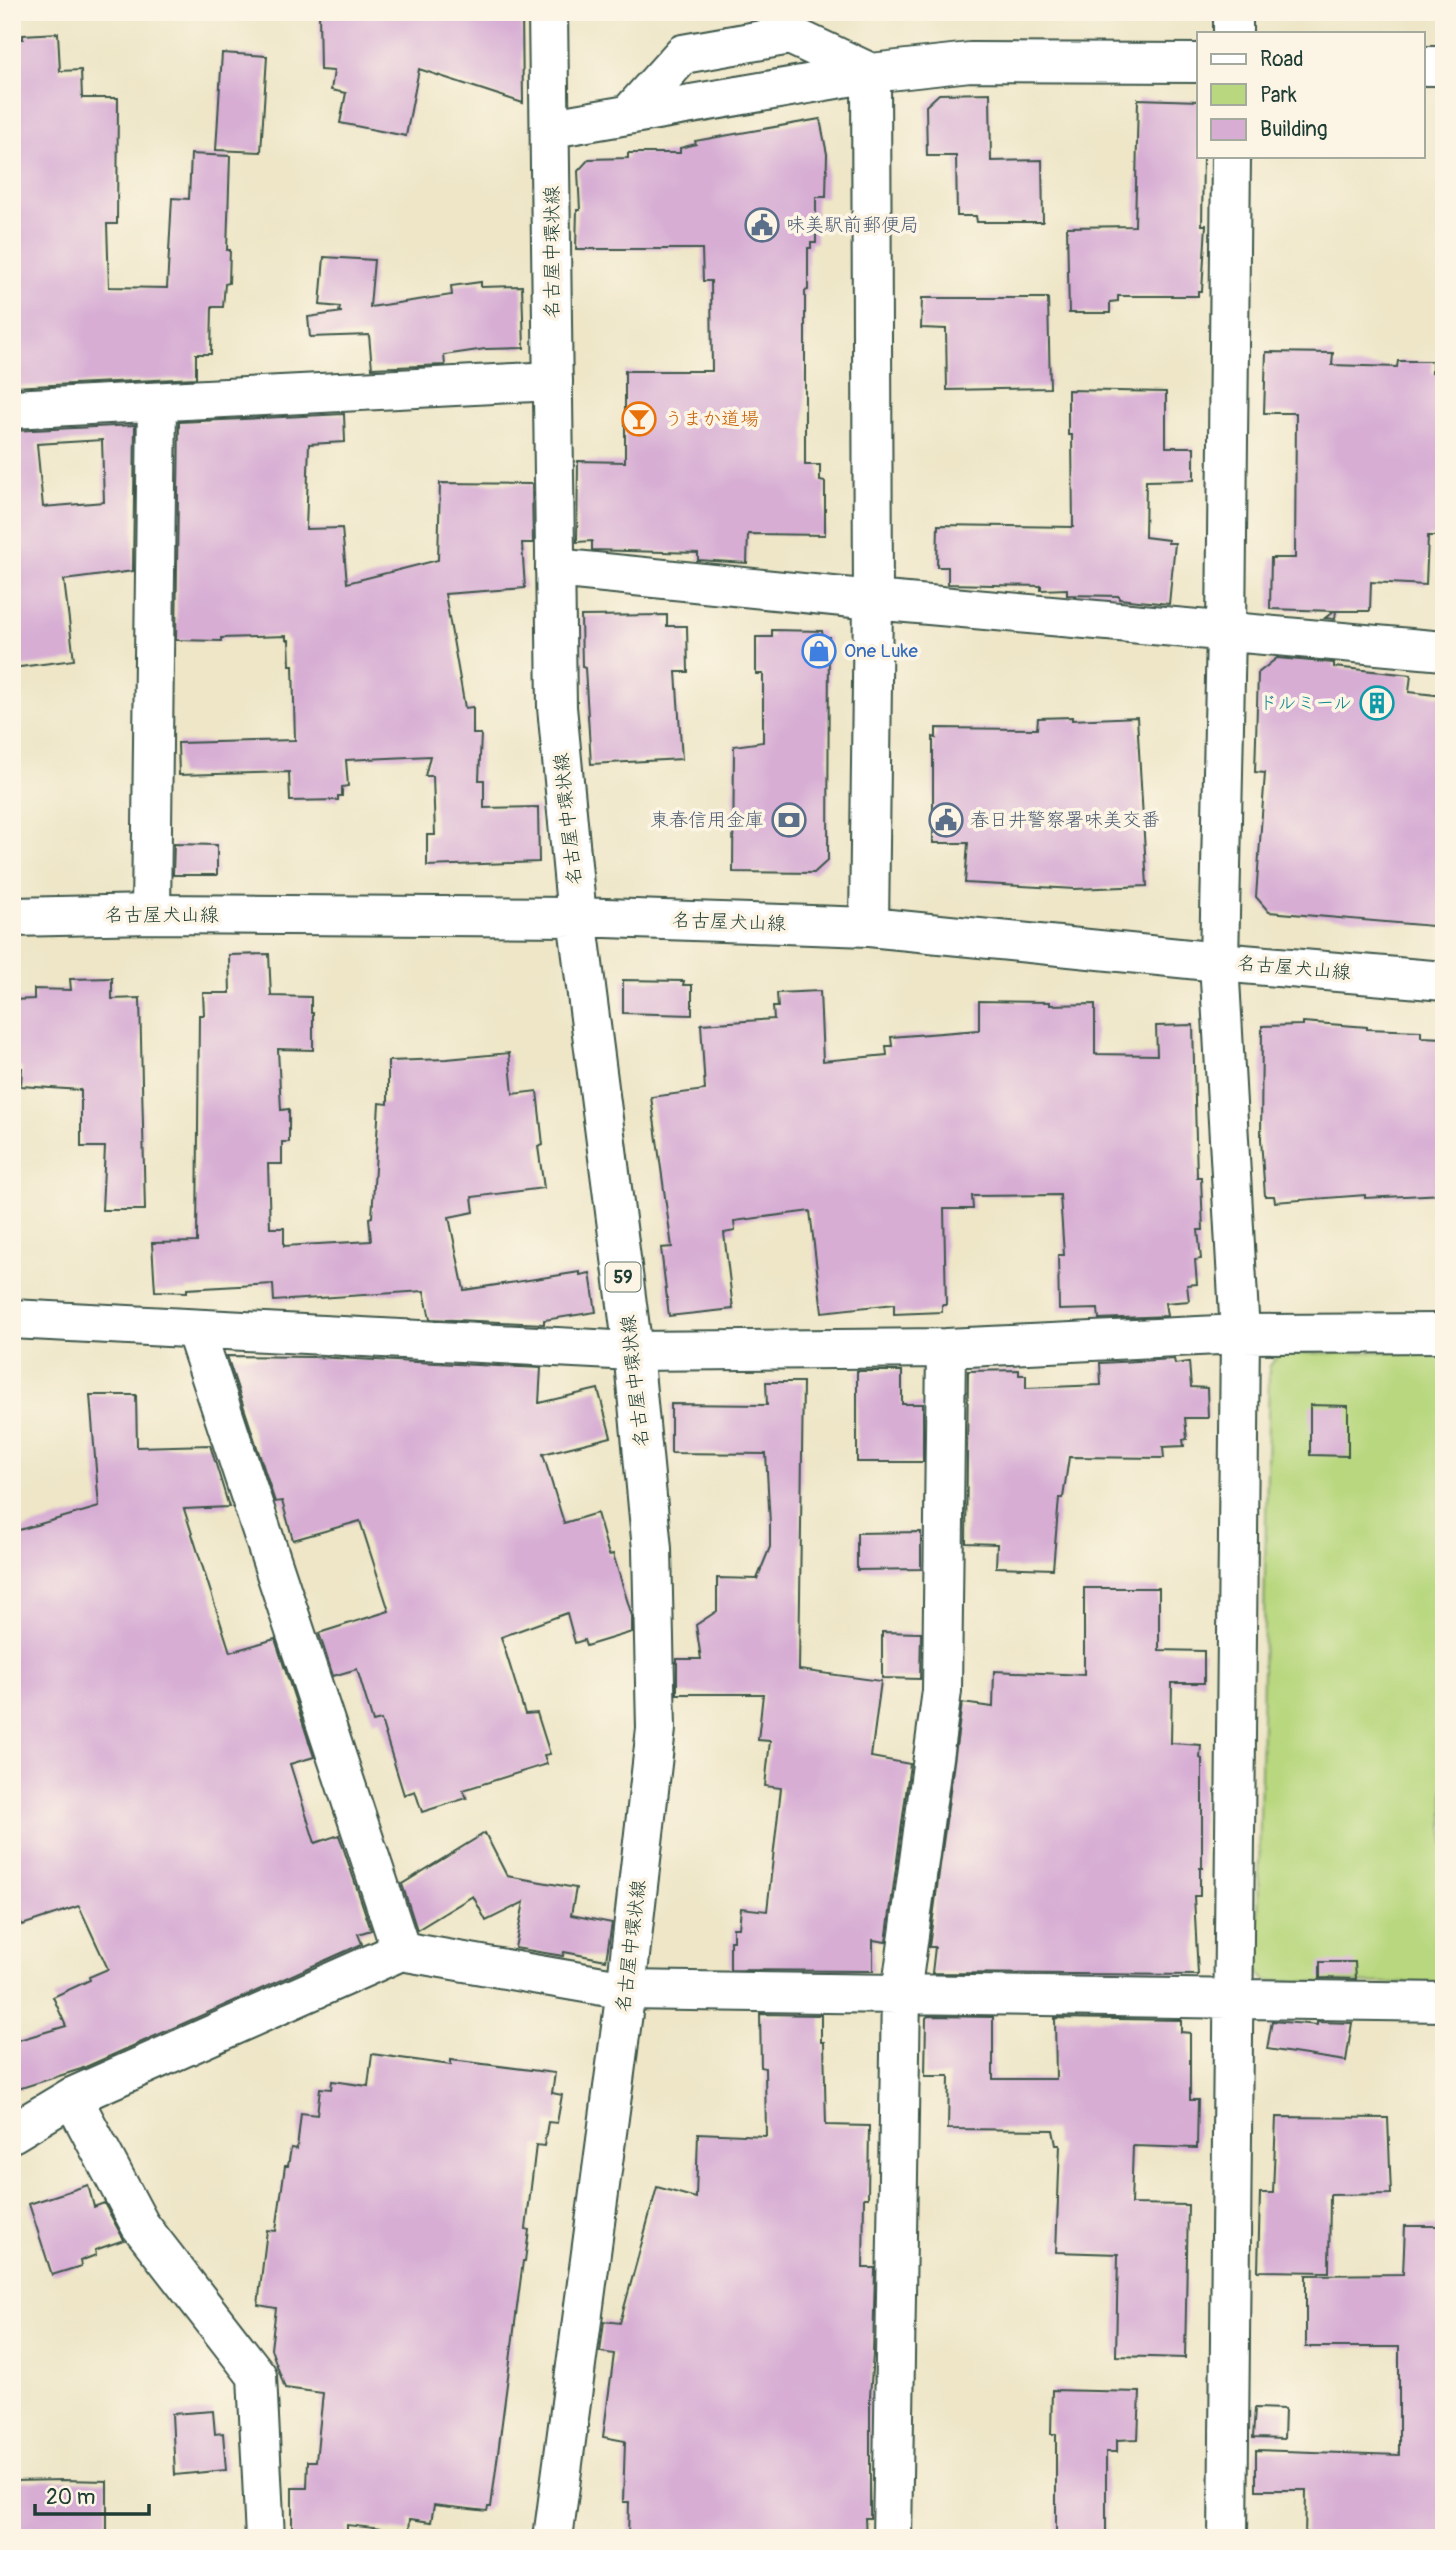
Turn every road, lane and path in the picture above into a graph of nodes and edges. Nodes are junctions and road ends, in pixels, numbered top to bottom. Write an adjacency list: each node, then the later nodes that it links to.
1 (548, 12): 9 (street, 名古屋中環状線 / 59)
2 (1233, 12): 3 (street)
3 (1233, 32)
4 (1197, 63): 7 (street)
5 (1424, 66): 6 (street)
6 (1444, 66)
7 (871, 73): 8 (street); 8 (street); 15 (street)
8 (629, 114): 9 (street)
9 (552, 128): 11 (street, 名古屋中環状線 / 59)
10 (1231, 158): 16 (street)
11 (553, 381): 12 (street); 14 (street, 名古屋中環状線 / 59)
12 (157, 402): 13 (street); 18 (street)
13 (12, 409)
14 (555, 568): 15 (street); 19 (street, 名古屋中環状線 / 59)
15 (873, 600): 16 (street); 21 (street)
16 (1226, 631): 17 (street); 22 (street)
17 (1444, 651)
18 (151, 914): 19 (street, 名古屋犬山線); 20 (street, 名古屋犬山線)
19 (577, 917): 21 (street, 名古屋犬山線); 29 (street, 名古屋中環状線 / 59)
20 (12, 918)
21 (869, 927): 22 (street, 名古屋犬山線)
22 (1219, 962): 23 (street, 名古屋犬山線); 27 (street)
23 (1444, 981)
24 (12, 1319): 25 (street)
25 (195, 1329): 29 (street); 30 (street)
26 (1444, 1333): 27 (street)
27 (1240, 1334): 28 (street); 33 (street)
28 (946, 1348): 29 (street); 32 (street)
29 (633, 1351): 31 (street, 名古屋中環状線 / 59)
30 (401, 1951): 31 (street); 35 (street)
31 (626, 1990): 32 (street); 38 (street, 名古屋中環状線 / 59)
32 (901, 1994): 33 (street); 39 (street)
33 (1232, 2000): 34 (street); 40 (street)
34 (1444, 2002)
35 (72, 2097): 36 (street); 37 (street)
36 (12, 2133)
37 (265, 2538)
38 (553, 2538)
39 (891, 2538)
40 (1228, 2538)

